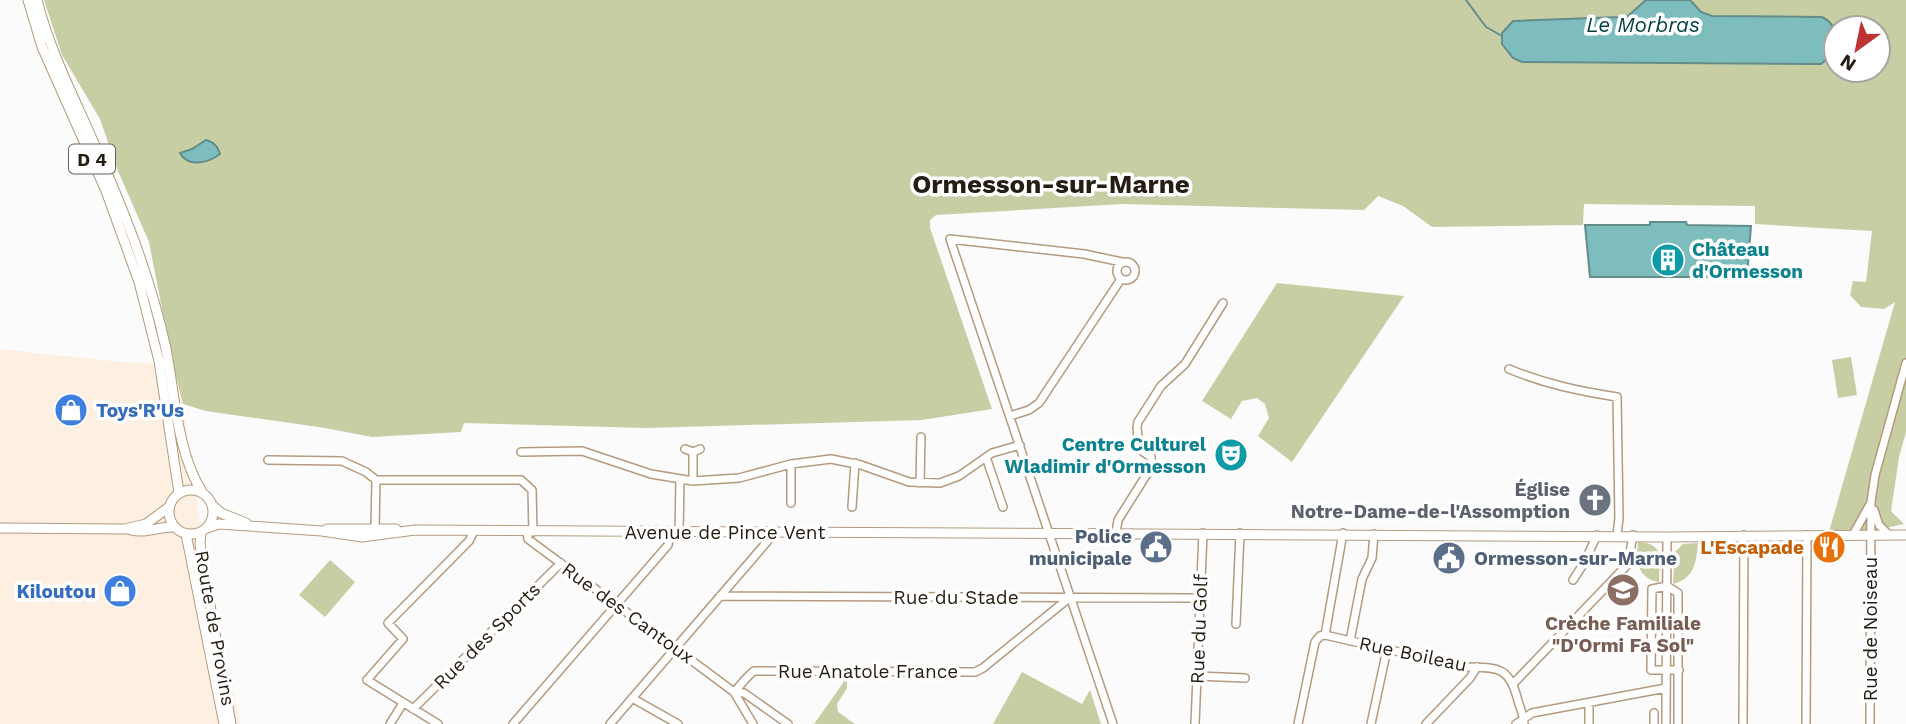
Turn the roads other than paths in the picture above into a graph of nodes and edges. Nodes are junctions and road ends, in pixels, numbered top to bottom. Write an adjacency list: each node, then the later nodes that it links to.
1 (28, 0): 22 (main road, D 4)
2 (37, 0): 21 (main road, D 4)
3 (1122, 262): 4 (street); 4 (street); 8 (street)
4 (1121, 279): 8 (street)
5 (1223, 303): 42 (street)
6 (1906, 363): 23 (street)
7 (1509, 369): 50 (street)
8 (1010, 416): 10 (street)
9 (921, 437): 20 (street)
10 (1020, 444): 13 (street); 40 (street)
11 (692, 450): 19 (street)
12 (521, 452): 18 (street)
13 (986, 457): 20 (street); 28 (street)
14 (268, 460): 17 (street)
15 (855, 463): 16 (street); 20 (street); 27 (street)
16 (791, 464): 19 (street); 24 (street)
17 (376, 480): 32 (street); 38 (street)
18 (680, 480): 19 (street); 41 (street)
19 (693, 481)
20 (920, 483)
21 (202, 492): 22 (main road); 25 (main road)
22 (179, 493): 26 (main road)
23 (1871, 502): 53 (street); 54 (street, Rue de Noiseau); 55 (street)
24 (791, 503)
25 (213, 506): 30 (main road, Avenue de Pince Vent); 34 (main road)
26 (169, 507): 29 (main road); 33 (main road)
27 (852, 507)
28 (1003, 508)
29 (175, 527): 33 (main road); 46 (main road)
30 (261, 527): 34 (main road, Avenue de Pince Vent); 35 (main road, Avenue de Pince Vent)
31 (0, 528): 33 (main road)
32 (374, 528): 35 (main road, Avenue de Pince Vent); 36 (main road, Avenue de Pince Vent)
33 (125, 529)
34 (204, 530): 46 (main road); 87 (main road, Route de Provins)
35 (322, 531): 36 (main road, Avenue de Pince Vent)
36 (402, 531): 37 (main road, Avenue de Pince Vent)
37 (474, 531): 38 (main road, Avenue de Pince Vent); 81 (street)
38 (530, 532): 41 (main road, Avenue de Pince Vent); 58 (street, Rue des Cantoux)
39 (772, 532): 40 (main road, Avenue de Pince Vent); 41 (main road, Avenue de Pince Vent); 62 (street)
40 (1048, 532): 42 (main road, Avenue de Pince Vent); 63 (street)
41 (675, 533): 65 (street)
42 (1115, 533): 43 (main road, Avenue de Pince Vent)
43 (1203, 533): 44 (main road, Avenue de Pince Vent); 61 (street, Rue du Golf)
44 (1240, 533): 45 (main road, Avenue de Pince Vent); 67 (street)
45 (1343, 533): 47 (main road, Avenue de Pince Vent); 68 (street)
46 (186, 534): 86 (main road, Route de Provins)
47 (1374, 534): 49 (main road, Avenue de Pince Vent); 69 (street)
48 (1807, 534): 52 (main road, Avenue de Pince Vent); 53 (main road, Avenue de Pince Vent); 106 (street)
49 (1597, 535): 50 (main road, Avenue de Pince Vent); 59 (street)
50 (1617, 535): 51 (main road, Avenue de Pince Vent)
51 (1633, 535): 57 (main road, Avenue de Pince Vent); 77 (street)
52 (1744, 535): 57 (main road, Avenue de Pince Vent); 105 (street)
53 (1853, 535): 54 (main road, Avenue de Pince Vent)
54 (1871, 535): 55 (main road, Avenue de Pince Vent); 107 (street, Rue de Noiseau)
55 (1889, 535): 56 (main road, Avenue de Pince Vent)
56 (1906, 535)
57 (1667, 537): 60 (street)
58 (561, 563): 65 (street, Rue des Cantoux); 83 (street, Rue des Sports)
59 (1573, 580)
60 (1667, 586): 73 (street); 74 (street); 74 (street)
61 (1200, 591): 64 (street); 66 (street, Rue du Golf)
62 (720, 596): 63 (street, Rue du Stade); 70 (street)
63 (1070, 598): 64 (street, Rue du Stade); 79 (street, Rue Anatole France); 95 (street)
64 (1192, 598): 66 (street)
65 (615, 604): 70 (street, Rue des Cantoux); 90 (street)
66 (1200, 605): 75 (street, Rue du Golf)
67 (1236, 624)
68 (1325, 635): 69 (street, Rue Boileau); 97 (street)
69 (1350, 641): 71 (street, Rue Boileau)
70 (676, 648): 79 (street, Rue des Cantoux); 80 (street)
71 (1387, 649): 72 (street, Rue Boileau); 98 (street)
72 (1477, 667): 77 (street, Rue Boileau); 99 (street)
73 (1679, 670): 74 (street); 104 (street)
74 (1666, 671): 78 (street)
75 (1197, 676): 76 (street); 96 (street, Rue du Golf)
76 (1245, 678)
77 (1514, 684): 85 (street)
78 (1666, 688): 82 (street); 103 (street)
79 (734, 692): 93 (street); 94 (street)
80 (632, 698): 91 (street); 92 (street)
81 (403, 703): 83 (street); 88 (street)
82 (1589, 703): 85 (street); 101 (street)
83 (413, 709): 89 (street)
84 (1654, 713): 102 (street)
85 (1524, 720): 100 (street)
86 (224, 724)
87 (231, 724)
88 (390, 724)
89 (438, 724)
90 (513, 724)
91 (610, 724)
92 (678, 724)
93 (753, 724)
94 (788, 724)
95 (1113, 724)
96 (1195, 724)
97 (1298, 724)
98 (1371, 724)
99 (1426, 724)
100 (1516, 724)
101 (1589, 724)
102 (1654, 724)
103 (1666, 724)
104 (1678, 724)
105 (1743, 724)
106 (1806, 724)
107 (1870, 724)

